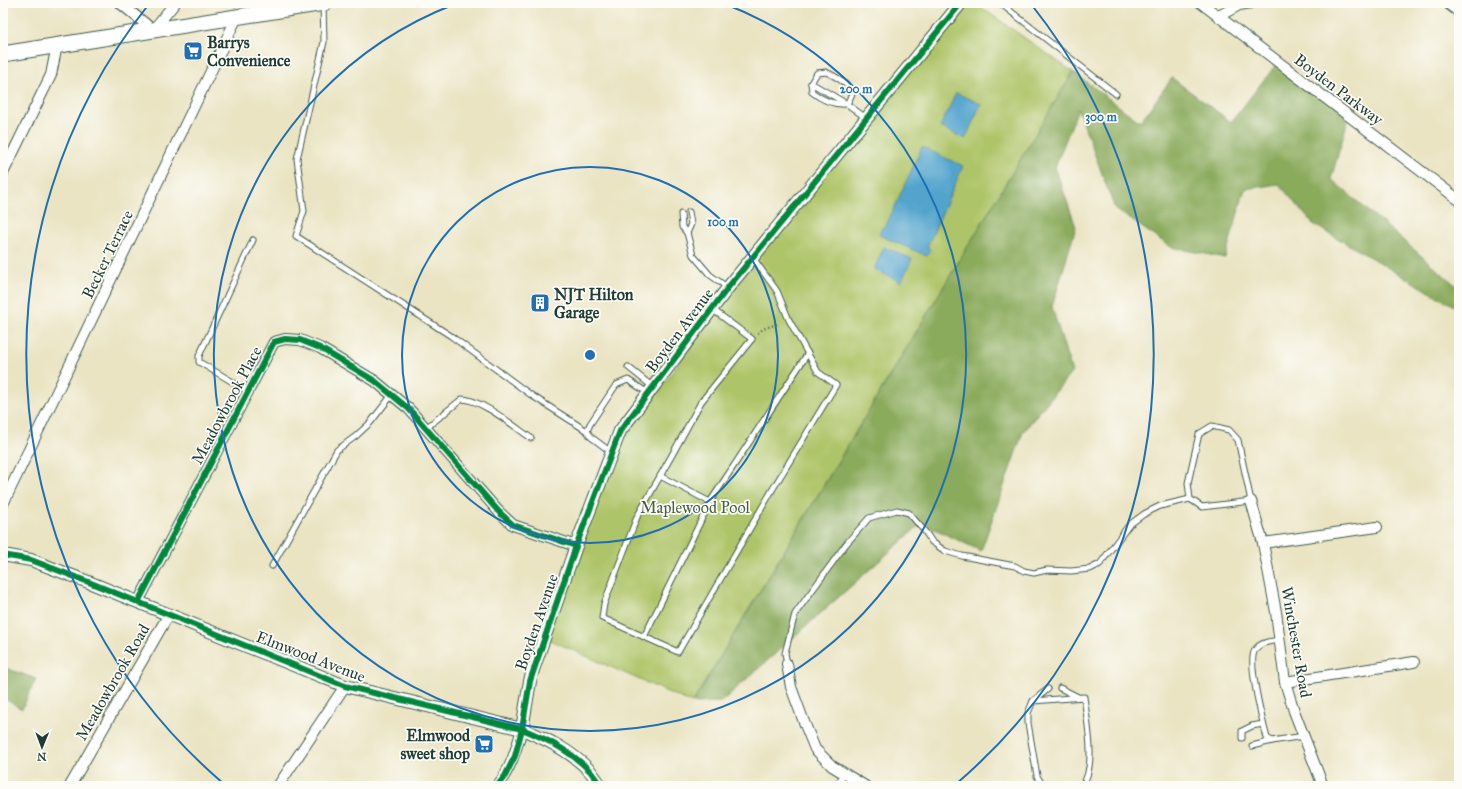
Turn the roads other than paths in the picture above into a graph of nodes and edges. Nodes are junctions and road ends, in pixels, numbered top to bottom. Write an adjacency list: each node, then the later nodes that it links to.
1 (120, 3): 12 (street)
2 (175, 3): 12 (street)
3 (324, 3): 11 (main road); 34 (lane)
4 (961, 3): 18 (street, Boyden Avenue)
5 (1000, 3): 16 (lane)
6 (1201, 3): 10 (street, Boyden Parkway)
7 (1251, 3): 10 (street)
8 (1447, 3): 9 (street)
9 (1459, 12)
10 (1219, 16): 20 (street, Boyden Parkway)
11 (237, 17): 12 (main road); 41 (street, Becker Terrace)
12 (153, 30): 13 (main road)
13 (57, 45): 14 (main road); 19 (street)
14 (3, 54)
15 (811, 83): 17 (lane); 17 (lane); 17 (lane)
16 (1116, 94)
17 (847, 104): 18 (lane)
18 (866, 118): 25 (street, Boyden Avenue)
19 (3, 173)
20 (1459, 200)
21 (689, 212): 23 (lane)
22 (680, 214): 23 (lane)
23 (687, 233): 26 (lane)
24 (253, 240): 31 (lane)
25 (752, 257): 26 (street, Boyden Avenue); 28 (lane)
26 (727, 287): 27 (street, Boyden Avenue)
27 (712, 309): 30 (street, Boyden Avenue); 37 (lane)
28 (808, 353): 40 (lane); 49 (lane)
29 (628, 367): 30 (lane)
30 (651, 390): 34 (lane); 36 (street, Boyden Avenue)
31 (248, 391): 32 (street, Meadowbrook Place); 47 (street, Meadowbrook Place)
32 (392, 395): 33 (street, Meadowbrook Place); 46 (lane)
33 (426, 428): 35 (lane); 44 (street, Meadowbrook Place)
34 (587, 431): 36 (lane)
35 (531, 438)
36 (612, 453): 44 (street, Boyden Avenue)
37 (660, 476): 40 (lane); 49 (lane)
38 (1190, 499): 39 (lane); 39 (lane); 52 (lane)
39 (1251, 501): 43 (street, Winchester Road)
40 (710, 502): 49 (lane)
41 (3, 504)
42 (1377, 527): 43 (street)
43 (1263, 543): 50 (street, Winchester Road)
44 (576, 546): 60 (street, Boyden Avenue)
45 (3, 555): 47 (street, Elmwood Avenue)
46 (272, 566)
47 (138, 602): 48 (street, Elmwood Avenue)
48 (169, 614): 54 (street, Elmwood Avenue); 66 (street, Meadowbrook Road)
49 (644, 637)
50 (1280, 640): 53 (street, Winchester Road); 59 (lane)
51 (1414, 662): 53 (street)
52 (787, 664): 65 (street)
53 (1285, 682): 61 (street, Winchester Road)
54 (345, 686): 60 (street, Elmwood Avenue); 67 (street)
55 (1060, 688): 57 (lane)
56 (1048, 689): 58 (lane)
57 (1079, 697): 58 (lane); 73 (lane)
58 (1033, 701): 72 (lane)
59 (1263, 724): 62 (lane); 63 (lane)
60 (522, 729): 68 (street); 69 (street, Elmwood Avenue)
61 (1304, 736): 63 (lane); 74 (street, Winchester Road)
62 (1242, 738)
63 (1272, 741): 64 (lane)
64 (1252, 746)
65 (844, 774): 70 (lane); 71 (street)
66 (70, 786)
67 (278, 786)
68 (497, 786)
69 (601, 786)
70 (836, 786)
71 (865, 786)
72 (1043, 786)
73 (1082, 786)
74 (1323, 786)

